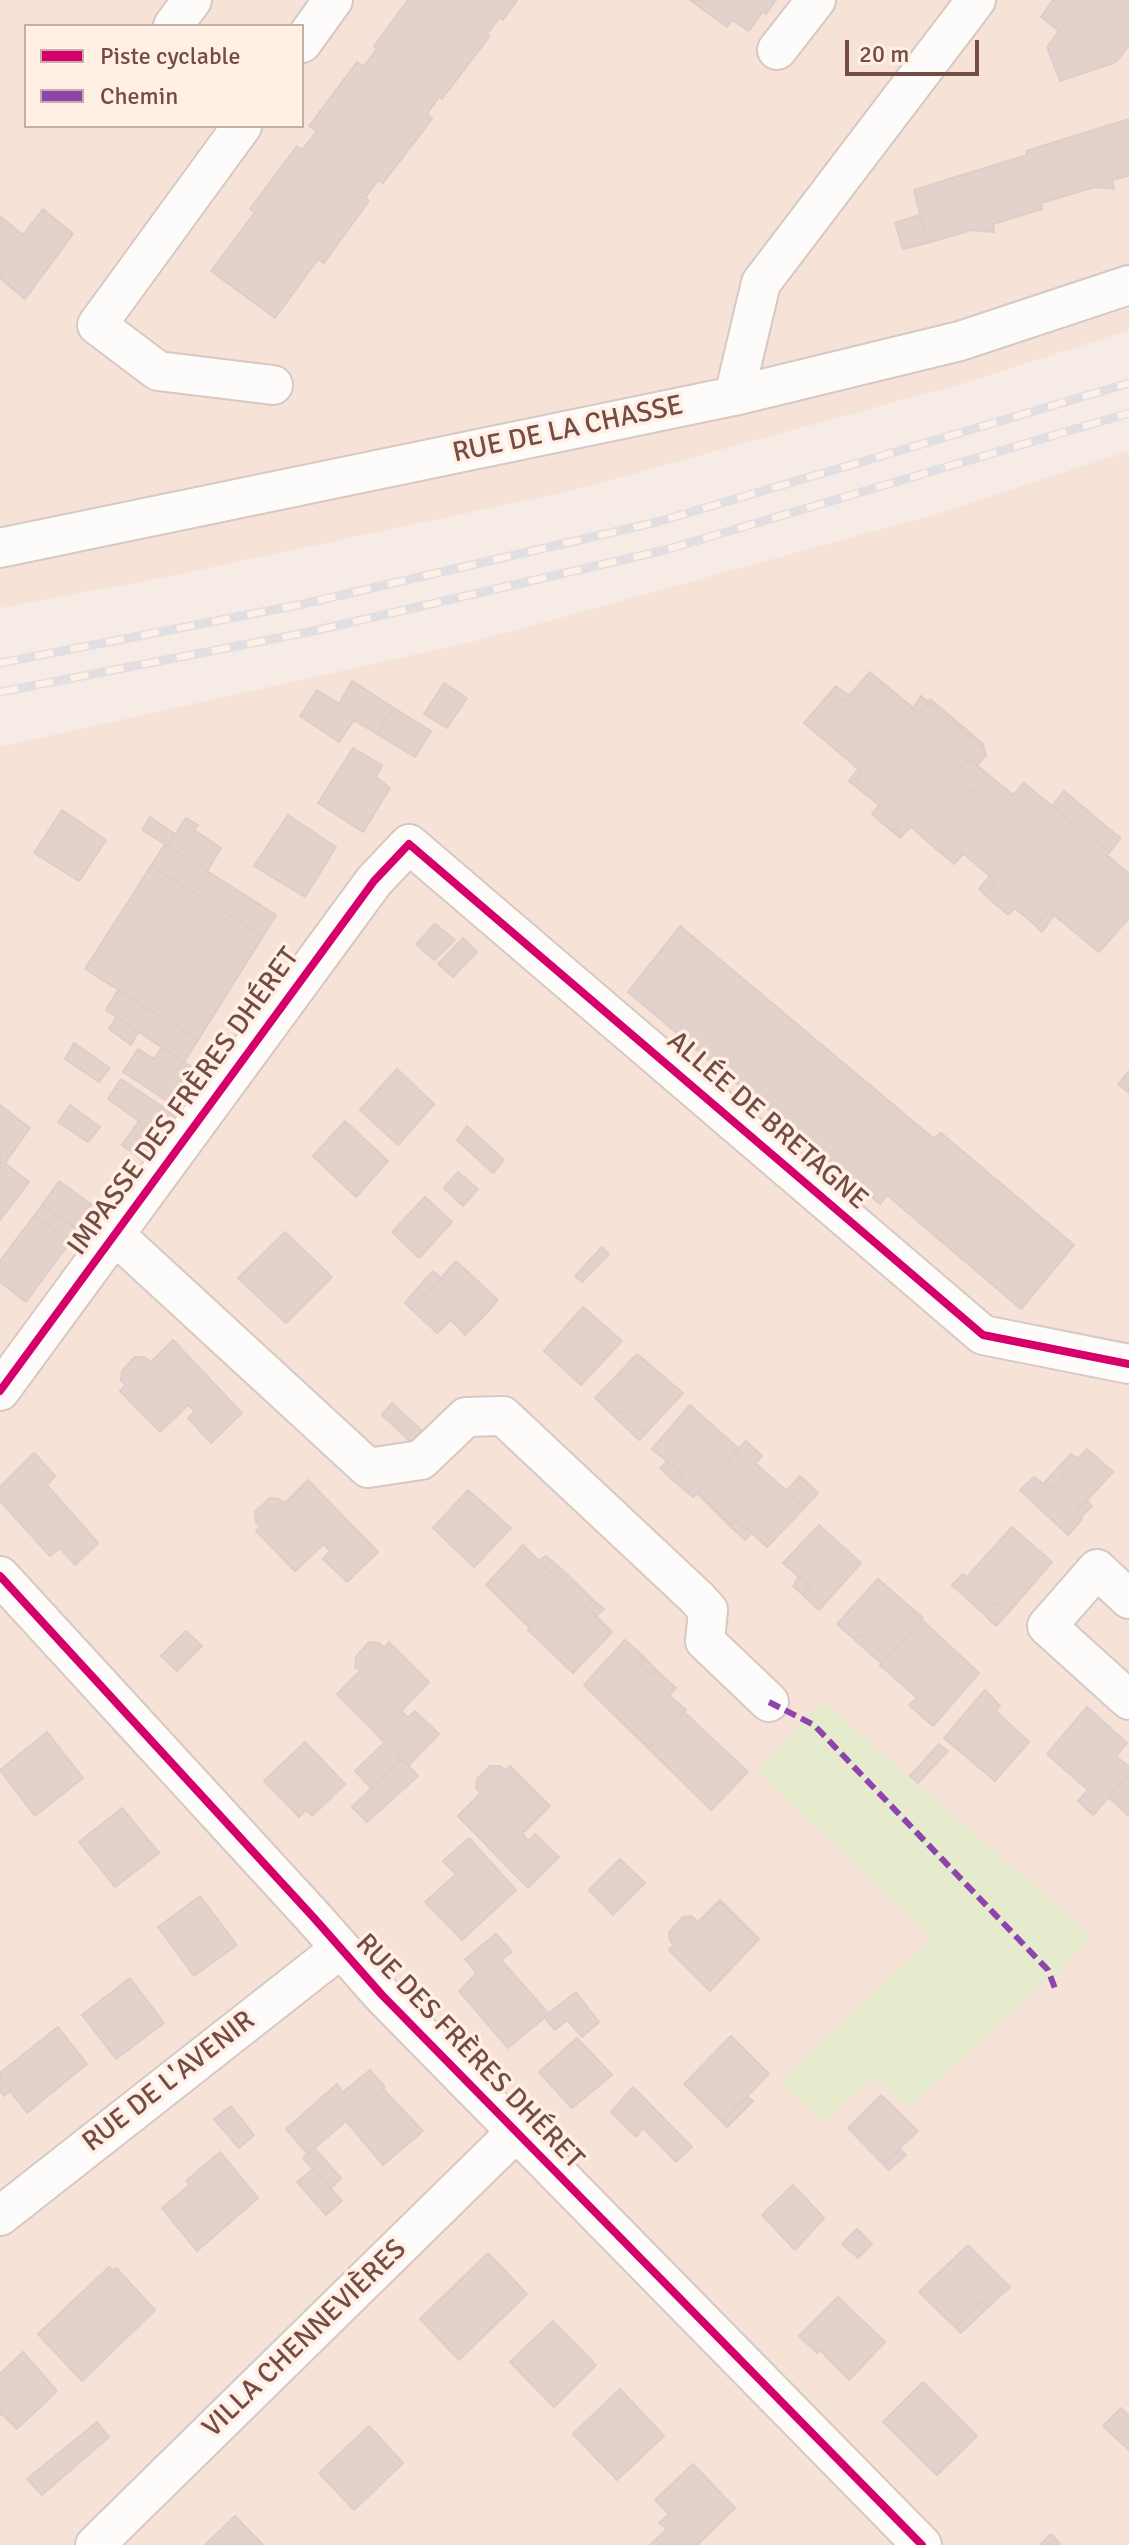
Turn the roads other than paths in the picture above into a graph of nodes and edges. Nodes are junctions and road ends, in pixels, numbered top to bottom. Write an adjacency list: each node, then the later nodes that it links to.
1 (192, 0): 5 (street)
2 (333, 0): 6 (street)
3 (816, 0): 7 (street)
4 (976, 0): 11 (street)
5 (174, 24)
6 (304, 40)
7 (777, 50)
8 (241, 128): 10 (street)
9 (1129, 285): 11 (street, RUE DE LA CHASSE)
10 (273, 385)
11 (734, 396): 12 (street, RUE DE LA CHASSE)
12 (0, 548)
13 (409, 844): 14 (street, IMPASSE DES FRÈRES DHÉRET); 15 (street, ALLÉE DE BRETAGNE)
14 (115, 1235): 16 (street, IMPASSE DES FRÈRES DHÉRET); 20 (street)
15 (1129, 1364)
16 (0, 1391)
17 (0, 1576): 21 (street, RUE DES FRÈRES DHÉRET)
18 (1129, 1599): 19 (street)
19 (1124, 1682)
20 (769, 1702)
21 (340, 1949): 22 (street, RUE DES FRÈRES DHÉRET); 23 (street, RUE DE L'AVENIR)
22 (515, 2133): 24 (street, VILLA CHENNEVIÈRES); 25 (street, RUE DES FRÈRES DHÉRET)
23 (0, 2216)
24 (95, 2545)
25 (922, 2545)

